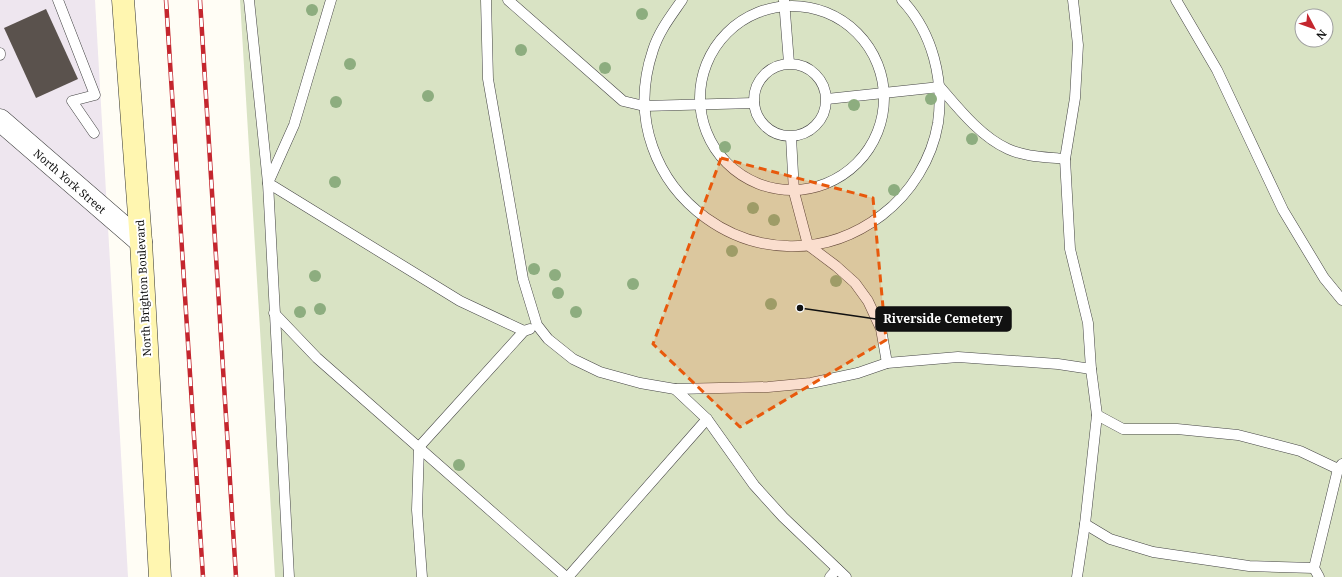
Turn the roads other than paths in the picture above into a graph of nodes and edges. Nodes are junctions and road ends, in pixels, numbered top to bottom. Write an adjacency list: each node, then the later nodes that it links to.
1 (58, 0): 20 (lane)
2 (123, 0): 25 (main road, North Brighton Boulevard)
3 (249, 0): 23 (lane)
4 (331, 0): 23 (lane)
5 (486, 0): 29 (lane)
6 (508, 0): 18 (lane)
7 (682, 0): 18 (lane)
8 (902, 0): 13 (lane)
9 (1073, 0): 22 (lane)
10 (1176, 0): 27 (lane)
11 (784, 3): 12 (lane); 14 (lane); 17 (lane)
12 (789, 63): 15 (lane); 16 (lane)
13 (940, 87): 14 (lane); 22 (lane); 26 (lane)
14 (884, 93): 15 (lane); 24 (lane)
15 (827, 99): 21 (lane)
16 (754, 103): 17 (lane); 21 (lane)
17 (700, 105): 18 (lane); 24 (lane)
18 (644, 106): 26 (lane)
19 (0, 120): 25 (street, North York Street)
20 (94, 133)
21 (792, 136): 24 (lane)
22 (1065, 159): 32 (lane)
23 (268, 183): 28 (lane); 30 (lane)
24 (794, 190): 26 (lane)
25 (141, 242): 41 (main road, North Brighton Boulevard)
26 (808, 245): 31 (lane)
27 (1342, 300)
28 (274, 313): 36 (lane); 42 (lane)
29 (537, 325): 30 (lane); 33 (lane)
30 (524, 331): 36 (lane)
31 (887, 364): 32 (lane); 33 (lane)
32 (1091, 369): 34 (lane)
33 (675, 389): 35 (lane)
34 (1097, 415): 37 (lane); 38 (lane)
35 (707, 419): 39 (lane); 44 (lane)
36 (419, 447): 43 (lane); 44 (lane)
37 (1340, 467): 40 (lane)
38 (1085, 524): 40 (lane); 47 (lane)
39 (837, 569): 45 (lane); 46 (lane)
40 (1317, 573)
41 (160, 577)
42 (288, 577)
43 (422, 577)
44 (567, 577)
45 (830, 577)
46 (846, 577)
47 (1077, 577)

